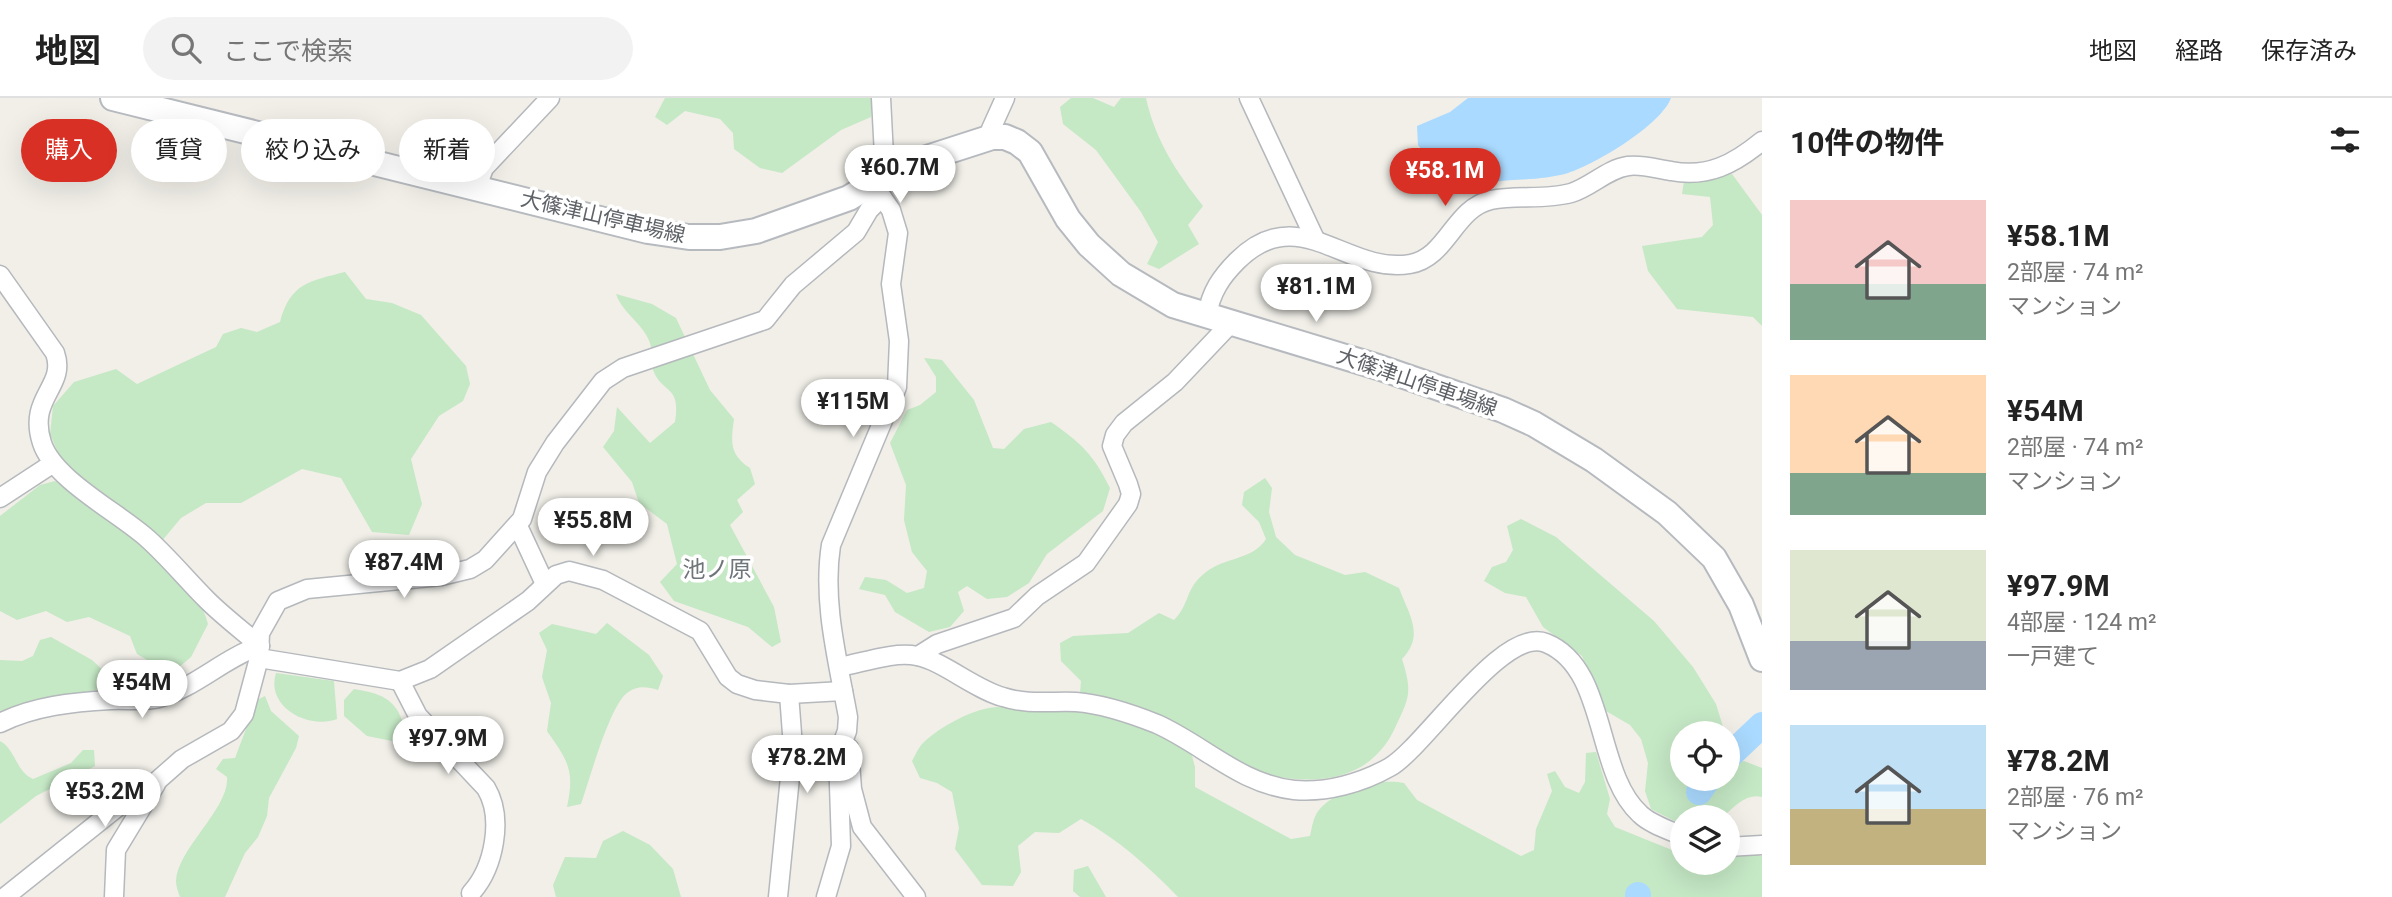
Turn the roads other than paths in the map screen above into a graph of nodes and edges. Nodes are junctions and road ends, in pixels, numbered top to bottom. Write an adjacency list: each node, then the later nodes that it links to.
1 (113, 98): 9 (main road, 大篠津山停車場線)
2 (550, 98): 9 (street)
3 (881, 98): 8 (street)
4 (1005, 98): 6 (street)
5 (1248, 98): 10 (street)
6 (992, 138): 8 (main road, 大篠津山停車場線); 12 (main road, 大篠津山停車場線)
7 (1762, 141): 10 (street)
8 (880, 185): 9 (main road, 大篠津山停車場線); 16 (street); 21 (street)
9 (477, 187)
10 (1315, 239): 12 (street)
11 (0, 275): 14 (street)
12 (1207, 315): 13 (main road, 大篠津山停車場線)
13 (1232, 322): 19 (street); 20 (main road, 大篠津山停車場線)
14 (52, 464): 15 (street); 18 (street)
15 (0, 498)
16 (518, 526): 17 (street); 18 (street)
17 (545, 584): 22 (street); 24 (street)
18 (260, 652): 22 (street); 25 (street); 27 (street)
19 (918, 656): 21 (street); 28 (street)
20 (1762, 659)
21 (839, 667): 23 (street)
22 (400, 681): 31 (street)
23 (843, 691): 24 (street); 26 (street)
24 (789, 694): 34 (street)
25 (0, 723)
26 (847, 731): 35 (street); 36 (street)
27 (157, 781): 32 (street); 33 (street)
28 (1670, 830)
29 (1762, 845): 30 (street)
30 (1740, 846)
31 (471, 892)
32 (5, 897)
33 (114, 897)
34 (778, 897)
35 (826, 897)
36 (916, 897)

